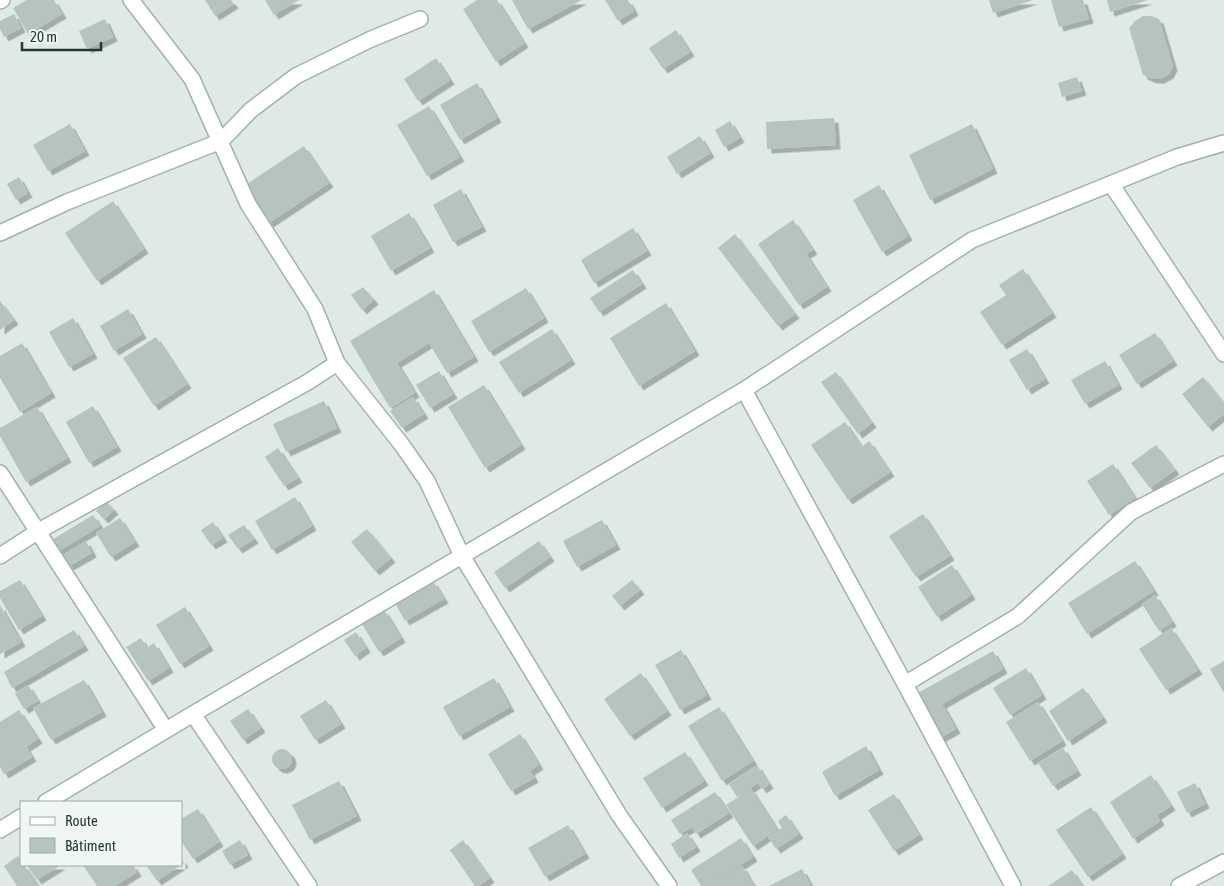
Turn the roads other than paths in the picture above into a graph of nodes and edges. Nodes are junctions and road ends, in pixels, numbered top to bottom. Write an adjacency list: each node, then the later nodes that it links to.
1 (131, 0): 3 (street)
2 (420, 18): 3 (street)
3 (220, 141): 6 (street); 8 (street)
4 (1224, 143): 5 (street)
5 (1111, 184): 7 (street); 9 (street)
6 (0, 233)
7 (1224, 354)
8 (337, 363): 12 (street); 14 (street)
9 (744, 390): 14 (street); 15 (street)
10 (1224, 464): 15 (street)
11 (0, 473): 12 (street)
12 (37, 532): 13 (street); 17 (street)
13 (0, 556)
14 (462, 556): 16 (street); 23 (street)
15 (905, 684): 24 (street)
16 (193, 714): 17 (street); 22 (street)
17 (166, 730): 18 (street)
18 (48, 801)
19 (20, 818): 20 (street)
20 (0, 830)
21 (1224, 862): 25 (street)
22 (309, 886)
23 (669, 886)
24 (1013, 886)
25 (1179, 886)

